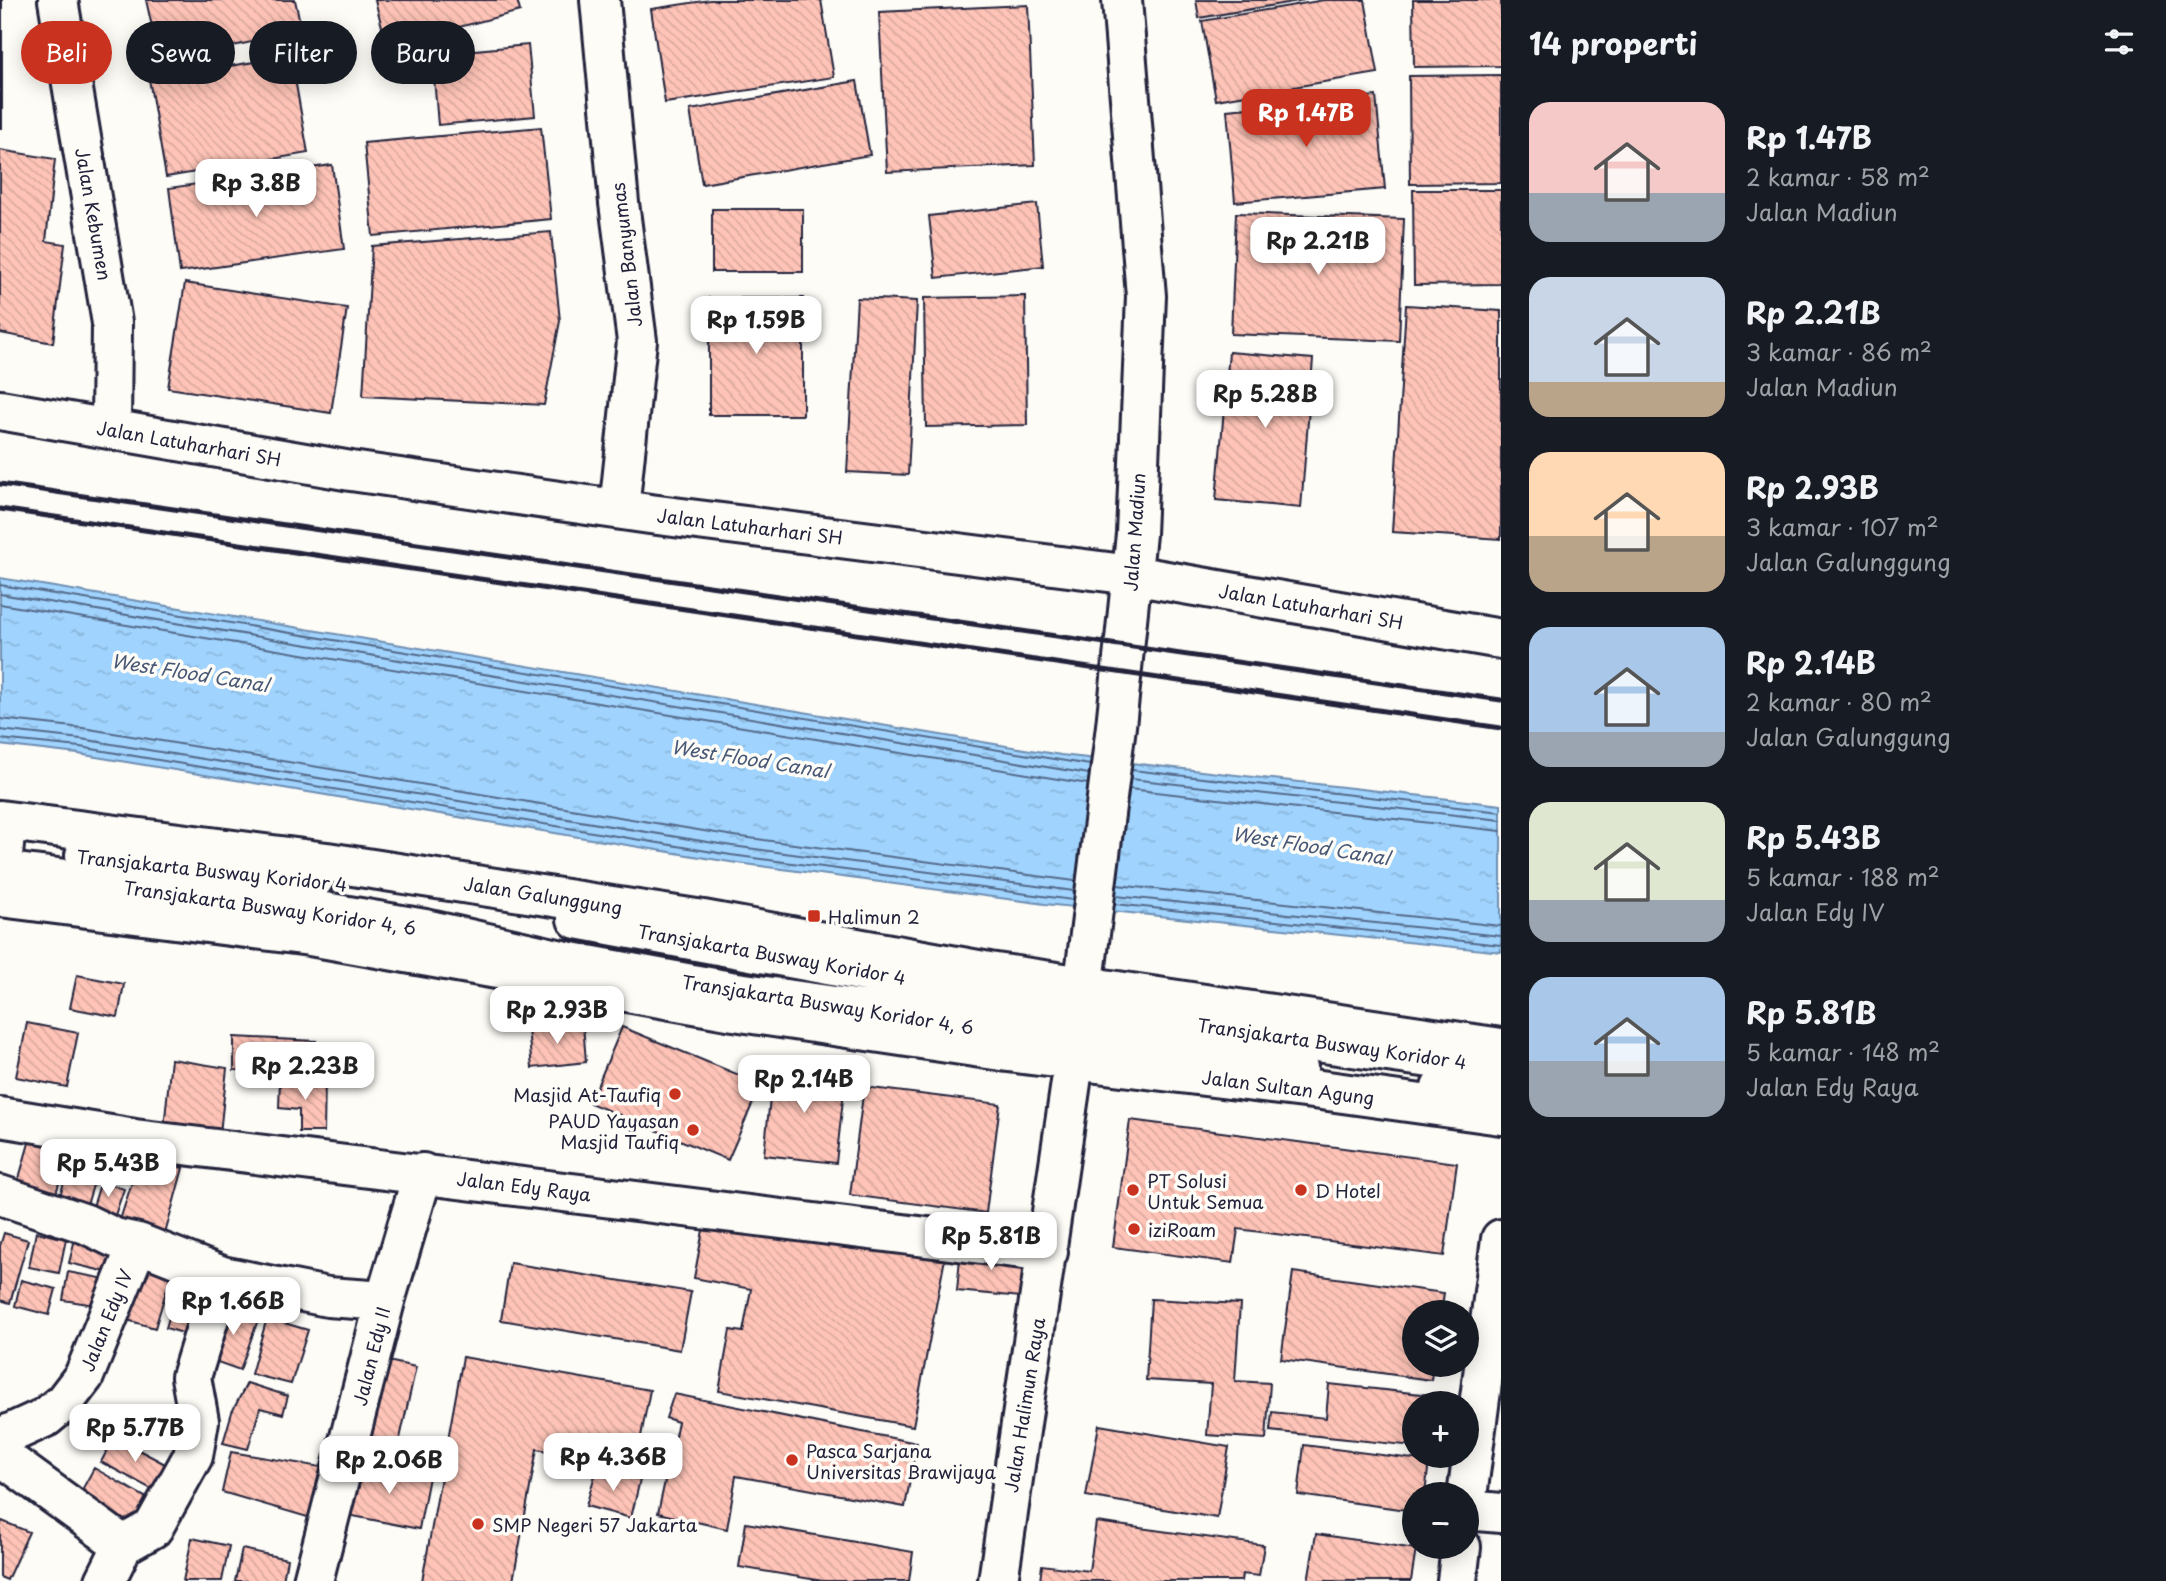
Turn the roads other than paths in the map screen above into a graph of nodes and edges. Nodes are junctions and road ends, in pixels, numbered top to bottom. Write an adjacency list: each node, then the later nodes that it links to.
1 (58, 0): 5 (street, Jalan Kebumen)
2 (600, 0): 6 (street, Jalan Banyumas)
3 (1122, 0): 7 (street, Jalan Madiun)
4 (0, 410): 5 (street, Jalan Latuharhari SH)
5 (111, 429): 6 (street, Jalan Latuharhari SH)
6 (618, 509): 7 (street, Jalan Latuharhari SH)
7 (1132, 575): 8 (street, Jalan Latuharhari SH); 10 (street, Jalan Madiun)
8 (1501, 639)
9 (1, 858): 10 (street, Jalan Galunggung); 10 (street, Jalan Galunggung)
10 (1081, 1011): 11 (street); 12 (street, Transjakarta Busway Koridor 4); 13 (street, Transjakarta Busway Koridor 4); 14 (street, Jalan Sultan Agung); 20 (street, Jalan Halimun Raya)
11 (1501, 1048)
12 (1501, 1068)
13 (1501, 1096)
14 (1501, 1115)
15 (0, 1117): 16 (street, Jalan Edy Raya)
16 (423, 1173): 20 (street, Jalan Edy Raya); 22 (street, Jalan Edy II)
17 (0, 1195): 19 (street)
18 (1501, 1238): 25 (street)
19 (138, 1242): 21 (street); 23 (street, Jalan Edy IV)
20 (1048, 1252): 32 (street, Jalan Halimun Raya)
21 (222, 1276): 22 (street); 28 (street)
22 (385, 1301): 31 (street, Jalan Edy II)
23 (0, 1438)
24 (0, 1455): 28 (street)
25 (1469, 1482)
26 (1479, 1511): 27 (street)
27 (1501, 1513)
28 (123, 1545): 30 (street)
29 (1460, 1559): 33 (street)
30 (105, 1581)
31 (313, 1581)
32 (998, 1581)
33 (1457, 1581)

